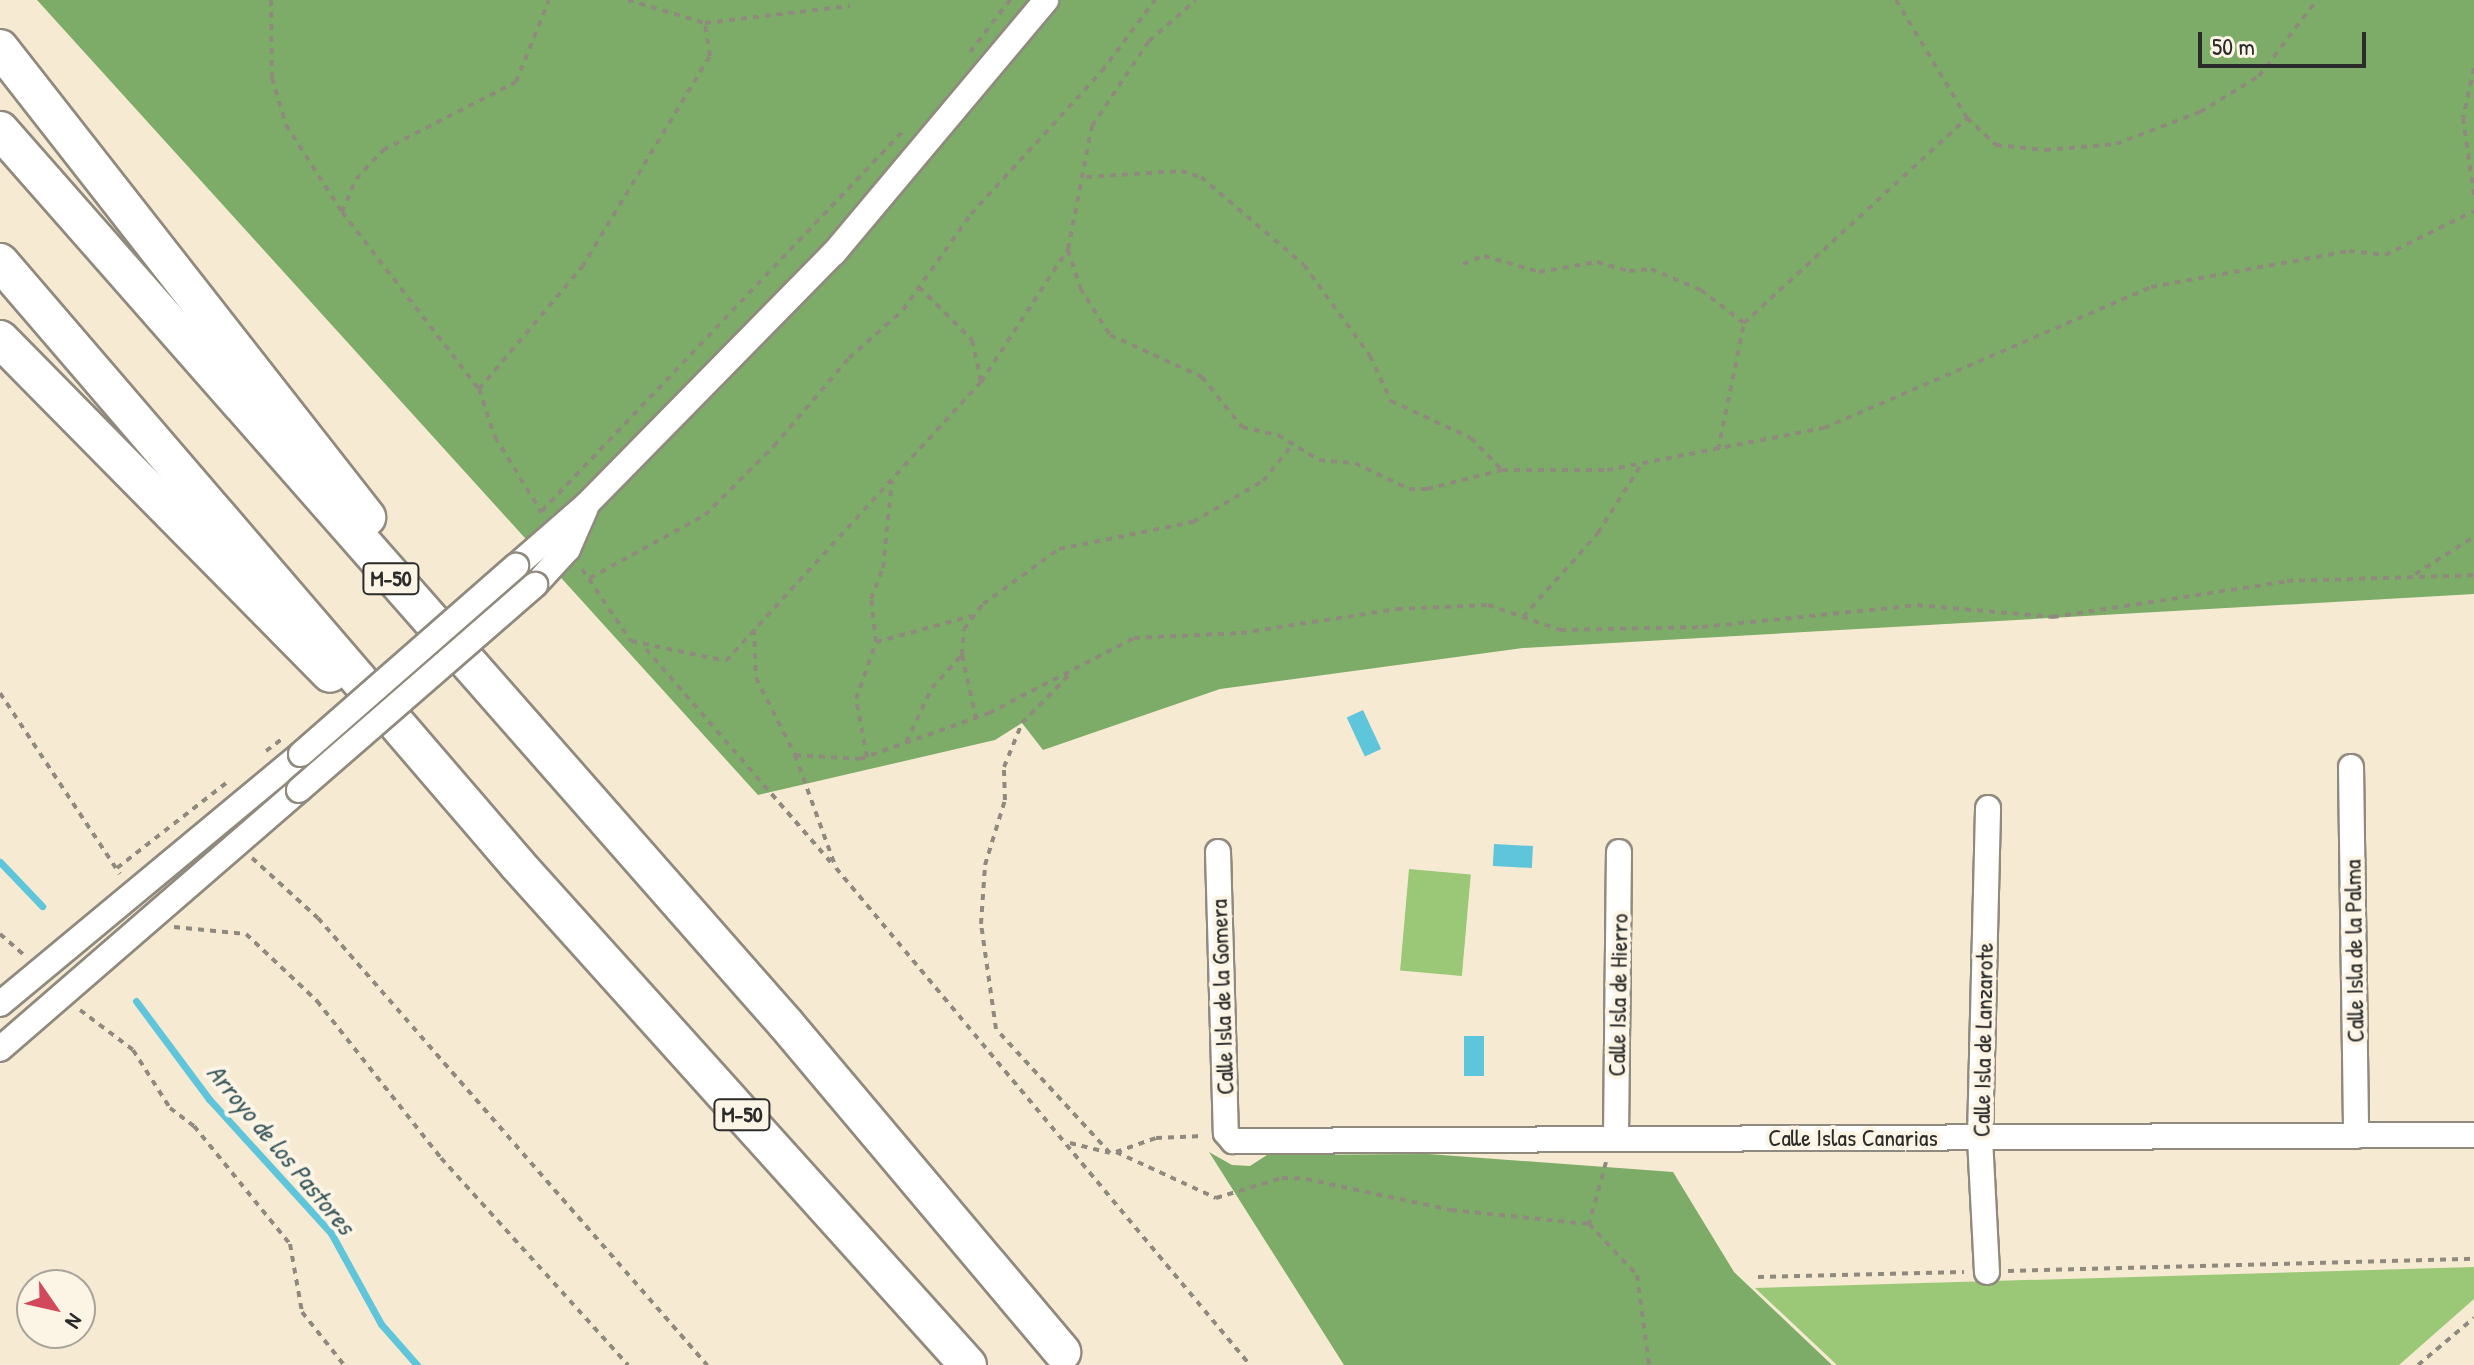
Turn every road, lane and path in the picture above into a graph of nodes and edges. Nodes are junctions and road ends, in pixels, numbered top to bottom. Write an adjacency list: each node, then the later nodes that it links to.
1 (271, 0): 21 (path)
2 (549, 0): 21 (path)
3 (628, 0): 11 (path)
4 (1010, 0): 13 (path)
5 (1046, 0): 36 (street)
6 (1155, 0): 25 (path)
7 (1196, 0): 18 (path)
8 (1896, 0): 15 (path)
9 (2317, 0): 15 (path)
10 (850, 6): 11 (path)
11 (705, 23): 29 (path)
12 (0, 48): 70 (highway)
13 (964, 59)
14 (2474, 68): 19 (path)
15 (1967, 118): 26 (path)
16 (908, 126): 37 (path)
17 (0, 130): 70 (highway, M-50)
18 (1086, 177): 22 (path); 33 (path)
19 (2474, 195)
20 (2474, 211): 31 (path)
21 (342, 212): 29 (path)
22 (1068, 249): 28 (path); 30 (path)
23 (0, 262): 63 (highway, M-50)
24 (1463, 264): 26 (path)
25 (919, 287): 28 (path); 42 (path)
26 (1744, 323): 31 (path)
27 (0, 339): 63 (highway)
28 (981, 382): 34 (path)
29 (479, 389): 35 (path)
30 (1292, 445): 33 (path); 43 (path)
31 (1718, 450): 32 (path)
32 (1641, 465): 33 (path); 44 (path)
33 (1502, 470)
34 (893, 478): 45 (path); 46 (path)
35 (533, 498)
36 (587, 504): 67 (street, bridge); 68 (street, bridge)
37 (531, 522)
38 (2474, 537): 40 (path)
39 (579, 566): 42 (path)
40 (2415, 575): 41 (path); 44 (path)
41 (2474, 575)
42 (590, 578): 47 (path)
43 (972, 616): 46 (path); 48 (path)
44 (1523, 617): 49 (path)
45 (754, 629): 47 (path); 54 (path)
46 (876, 642): 55 (path)
47 (646, 648): 64 (path)
48 (962, 655): 51 (path); 52 (path)
49 (1076, 668): 51 (path); 79 (path)
50 (0, 693): 58 (path)
51 (976, 718): 52 (path)
52 (905, 743): 55 (path)
53 (266, 751): 56 (path)
54 (795, 755): 55 (path); 64 (path)
55 (867, 757)
56 (255, 760)
57 (2351, 767): 73 (street, Calle Isla de la Palma)
58 (244, 769)
59 (1988, 808): 75 (street, Calle Isla de Lanzarote)
60 (1218, 852): 77 (street, Calle Isla de la Gomera)
61 (1619, 852): 74 (street, Calle Isla de Hierro)
62 (248, 854): 89 (path)
63 (517, 864): 90 (highway, M-50)
64 (836, 868): 78 (path)
65 (165, 927): 88 (path)
66 (0, 934): 67 (path)
67 (38, 970): 69 (street)
68 (63, 993): 71 (street); 87 (path)
69 (0, 1004)
70 (786, 1024): 85 (highway, M-50)
71 (0, 1049)
72 (2474, 1135): 73 (street, Calle Islas Canarias)
73 (2356, 1136): 75 (street, Calle Islas Canarias)
74 (1616, 1137): 75 (street, Calle Islas Canarias); 77 (street, Calle Islas Canarias); 80 (path)
75 (1980, 1138): 82 (street, Calle Isla de Lanzarote)
76 (1179, 1139): 79 (path)
77 (1233, 1141)
78 (1067, 1142): 79 (path); 86 (path)
79 (1113, 1152): 80 (path)
80 (1589, 1224): 93 (path)
81 (2474, 1259): 82 (path)
82 (1987, 1272): 83 (path)
83 (1758, 1277)
84 (2474, 1318): 94 (path)
85 (1062, 1352)
86 (1241, 1355): 91 (path); 92 (path)
87 (344, 1365)
88 (628, 1365)
89 (707, 1365)
90 (968, 1365)
91 (1241, 1365)
92 (1250, 1365)
93 (1649, 1365)
94 (2418, 1365)

